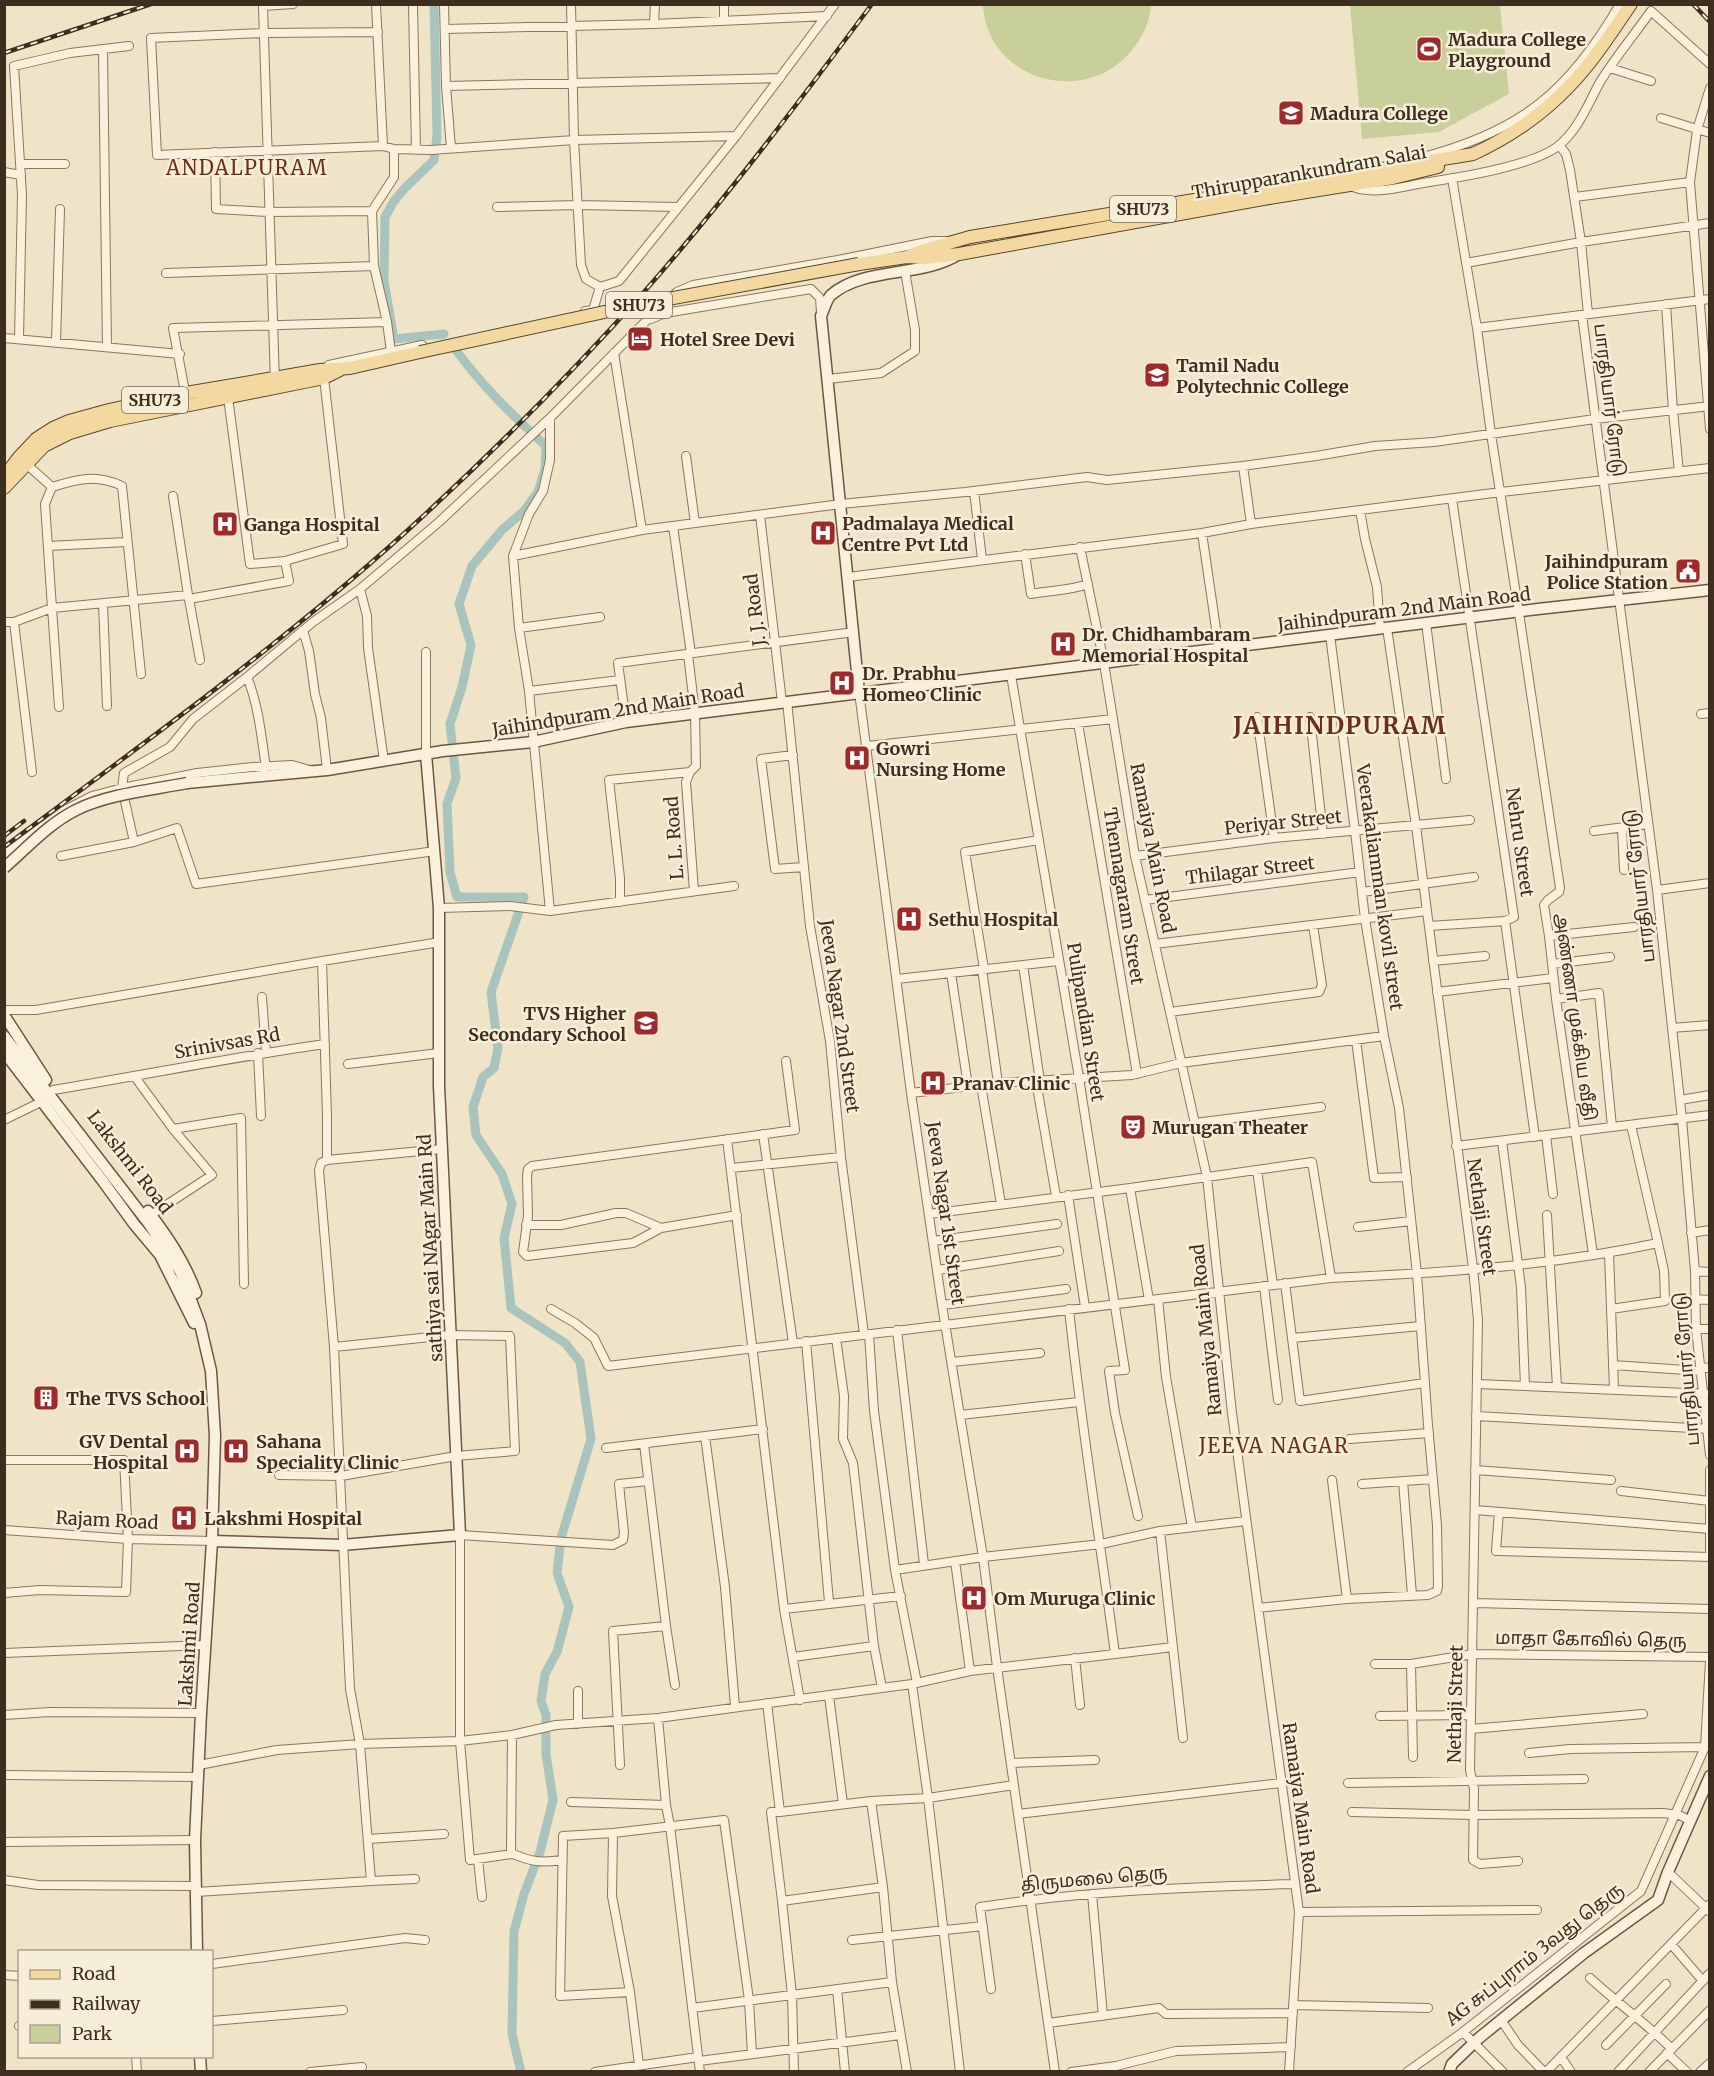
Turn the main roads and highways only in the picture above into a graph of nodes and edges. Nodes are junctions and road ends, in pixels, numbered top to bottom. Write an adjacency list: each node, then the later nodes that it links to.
1 (1630, 4): 2 (main road, Thirupparankundram Salai / SHU73)
2 (1348, 181): 3 (main road, Thirupparankundram Salai / SHU73); 3 (main road, Thirupparankundram Salai / SHU73)
3 (907, 258): 4 (main road, Thirupparankundram Salai / SHU73, bridge)
4 (275, 382): 5 (main road, Thirupparankundram Salai / SHU73); 5 (main road, Thirupparankundram Salai / SHU73)
5 (23, 461): 6 (main road, Thirupparankundram Salai / SHU73); 7 (main road, Thirupparankundram Salai / SHU73)
6 (4, 477)
7 (4, 488)

